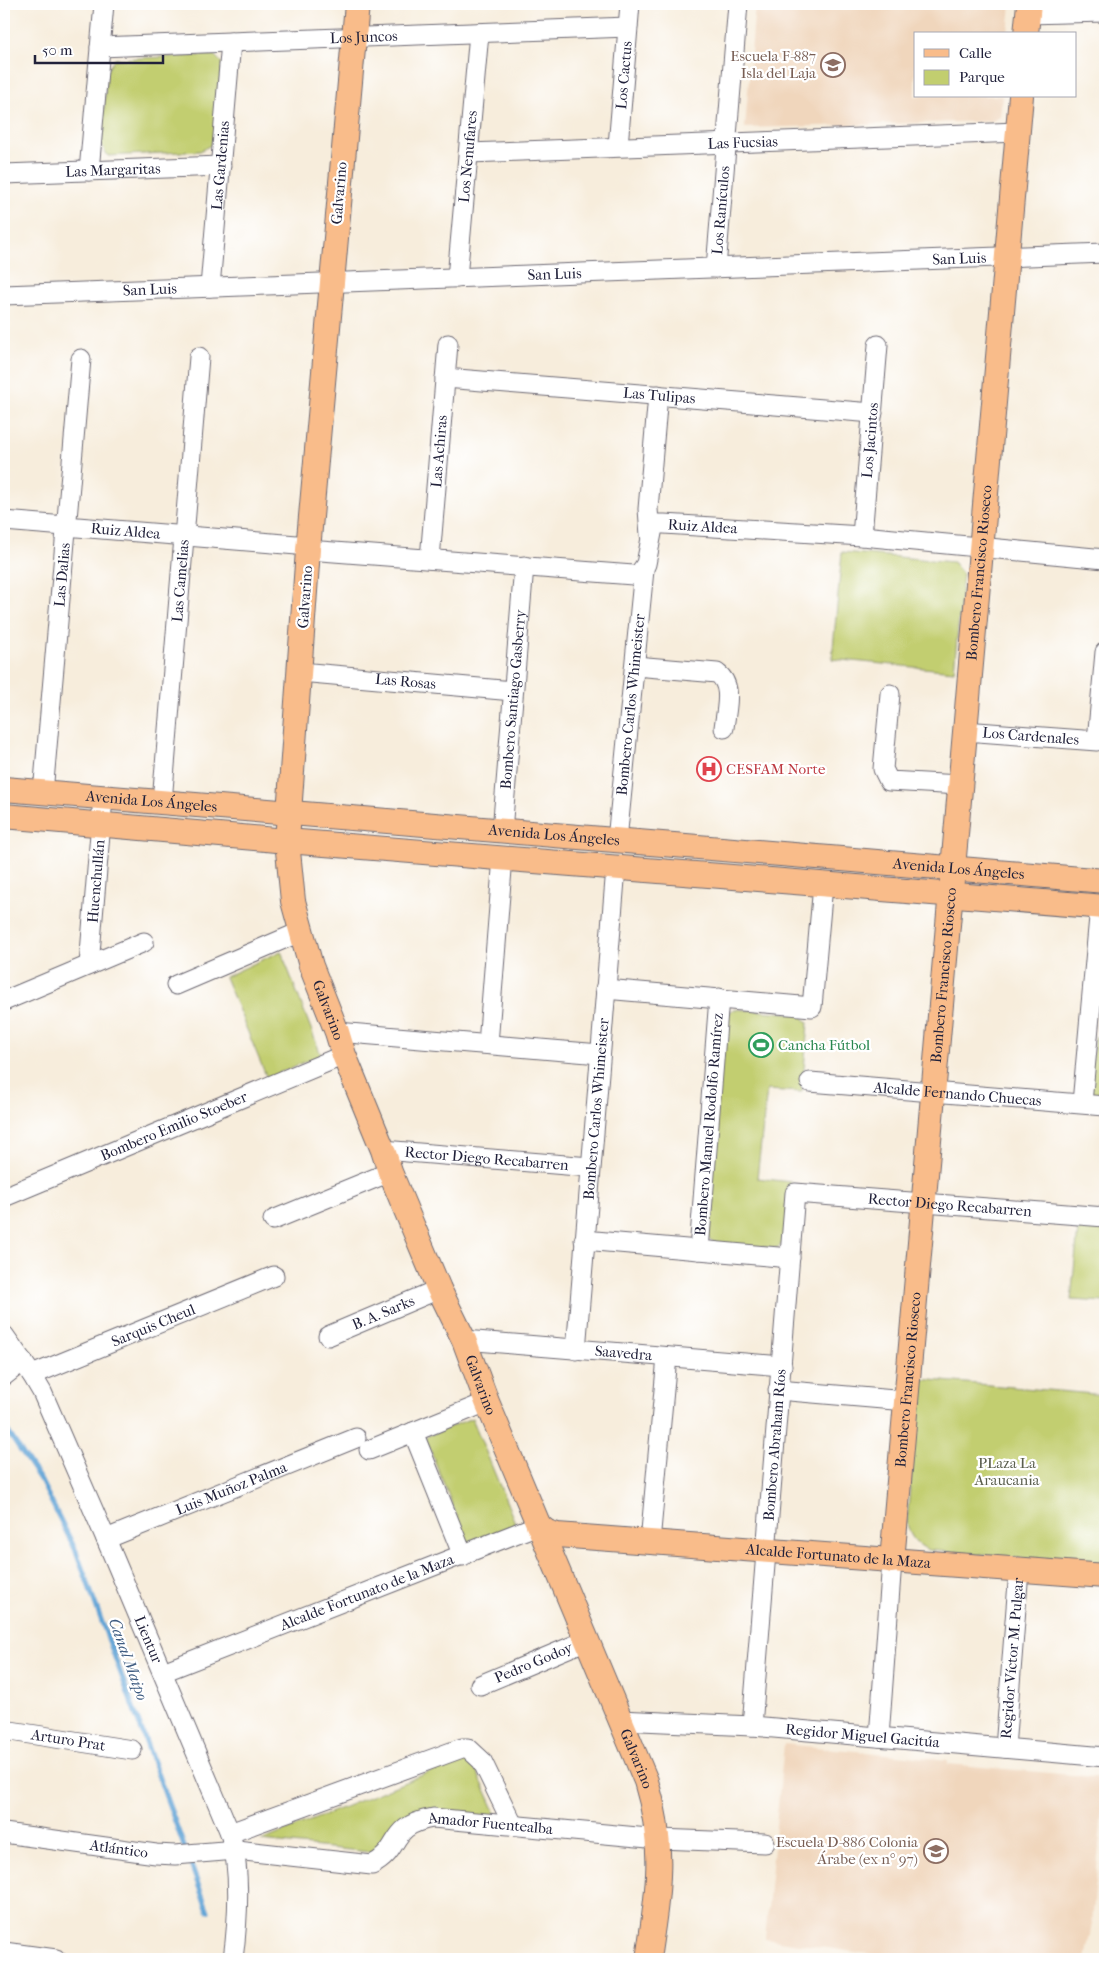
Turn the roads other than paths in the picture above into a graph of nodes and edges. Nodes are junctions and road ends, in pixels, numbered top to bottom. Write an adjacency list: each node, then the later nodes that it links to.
1 (104, 4): 11 (street)
2 (357, 4): 9 (main road, Galvarino)
3 (630, 4): 7 (street, Los Cactus)
4 (738, 4): 14 (street, Los Ranículos)
5 (1105, 12): 6 (street)
6 (1028, 17)
7 (628, 27): 8 (street, Los Juncos); 15 (street, Los Cactus)
8 (479, 33): 9 (street, Los Juncos); 16 (street, Los Nenufares)
9 (354, 37): 10 (street, Los Juncos); 24 (main road, Galvarino)
10 (231, 42): 11 (street, Los Juncos); 17 (street, Las Gardenias)
11 (100, 47): 18 (street)
12 (1021, 98): 13 (main road, Bombero Francisco Rioseco)
13 (1018, 132): 14 (street, Las Fucsias); 21 (main road, Bombero Francisco Rioseco)
14 (727, 143): 15 (street, Las Fucsias); 22 (street, Los Ranículos)
15 (618, 146): 16 (street, Las Fucsias)
16 (468, 153): 23 (street, Los Nenufares)
17 (221, 166): 18 (street, Las Margaritas); 25 (street, Las Gardenias)
18 (89, 171): 19 (street, Las Margaritas)
19 (4, 174)
20 (1105, 253): 21 (street, San Luis)
21 (1007, 257): 22 (street, San Luis); 40 (main road, Bombero Francisco Rioseco)
22 (716, 268): 23 (street, San Luis)
23 (456, 278): 24 (street, San Luis)
24 (331, 283): 25 (street, San Luis); 39 (main road, Galvarino)
25 (210, 287): 26 (street, San Luis)
26 (4, 295)
27 (448, 344): 31 (street, Las Achiras)
28 (878, 345): 33 (street, Los Jacintos)
29 (199, 357): 37 (street, Las Camelias)
30 (81, 359): 35 (street, Las Dalias)
31 (446, 378): 32 (street, Las Tulipas); 41 (street, Las Achiras)
32 (658, 395): 33 (street, Las Tulipas); 36 (street)
33 (872, 413): 38 (street, Los Jacintos)
34 (4, 521): 35 (street, Ruiz Aldea)
35 (66, 526): 37 (street, Ruiz Aldea); 55 (street, Las Dalias)
36 (650, 535): 38 (street, Ruiz Aldea); 44 (street, Ruiz Aldea)
37 (183, 536): 39 (street, Ruiz Aldea); 57 (street, Las Camelias)
38 (862, 536): 40 (street, Ruiz Aldea)
39 (309, 548): 41 (street, Ruiz Aldea); 47 (main road, Galvarino)
40 (981, 548): 42 (street, Ruiz Aldea); 52 (main road, Bombero Francisco Rioseco)
41 (430, 559): 43 (street, Ruiz Aldea)
42 (1105, 560)
43 (524, 566): 44 (street, Ruiz Aldea); 48 (street, Bombero Santiago Gasberry)
44 (644, 570): 46 (street, Bombero Carlos Whimeister)
45 (1105, 652): 49 (street)
46 (635, 666): 51 (street); 62 (street, Bombero Carlos Whimeister)
47 (300, 672): 48 (street, Las Rosas); 58 (main road, Galvarino)
48 (513, 691): 61 (street, Bombero Santiago Gasberry)
49 (1103, 691): 52 (street, Los Cardenales)
50 (890, 694): 53 (street)
51 (724, 728)
52 (965, 731): 53 (main road, Bombero Francisco Rioseco)
53 (960, 785): 66 (main road, Bombero Francisco Rioseco)
54 (4, 789): 55 (main road, Avenida Los Ángeles)
55 (43, 793): 56 (main road, Avenida Los Ángeles)
56 (103, 798): 57 (main road, Avenida Los Ángeles); 60 (street, Huenchullán)
57 (162, 802): 58 (main road, Avenida Los Ángeles)
58 (289, 813): 61 (main road, Avenida Los Ángeles); 63 (main road, Galvarino)
59 (4, 816): 60 (main road, Avenida Los Ángeles)
60 (101, 825): 63 (main road, Avenida Los Ángeles); 73 (street, Huenchullán)
61 (502, 831): 62 (main road, Avenida Los Ángeles)
62 (618, 840): 66 (main road, Avenida Los Ángeles)
63 (287, 841): 64 (main road, Avenida Los Ángeles); 71 (main road, Galvarino)
64 (503, 857): 65 (main road, Avenida Los Ángeles); 79 (street)
65 (616, 868): 68 (main road, Avenida Los Ángeles); 75 (street, Bombero Carlos Whimeister)
66 (953, 868): 67 (main road, Avenida Los Ángeles); 69 (main road, Bombero Francisco Rioseco)
67 (1105, 881)
68 (823, 885): 69 (main road, Avenida Los Ángeles); 76 (street)
69 (951, 894): 70 (main road, Avenida Los Ángeles); 83 (main road, Bombero Francisco Rioseco)
70 (1103, 906): 84 (street)
71 (300, 932): 74 (street); 78 (main road, Galvarino)
72 (144, 942): 73 (street)
73 (89, 965): 77 (street)
74 (176, 984)
75 (605, 989): 76 (street); 80 (street, Bombero Carlos Whimeister)
76 (719, 998): 95 (street, Bombero Manuel Rodolfo Ramírez)
77 (4, 1001)
78 (337, 1032): 79 (street); 81 (main road, Galvarino)
79 (488, 1044): 80 (street)
80 (600, 1054): 87 (street, Bombero Carlos Whimeister)
81 (344, 1055): 86 (main road, Galvarino); 90 (street, Bombero Emilio Stoeber)
82 (810, 1082): 83 (street, Alcalde Fernando Chuecas)
83 (934, 1091): 84 (street, Alcalde Fernando Chuecas); 91 (main road, Bombero Francisco Rioseco)
84 (1082, 1103): 85 (street, Alcalde Fernando Chuecas)
85 (1105, 1106)
86 (383, 1150): 87 (street, Rector Diego Recabarren); 88 (main road, Galvarino)
87 (590, 1167): 94 (street, Bombero Carlos Whimeister)
88 (390, 1172): 93 (street); 98 (main road, Galvarino)
89 (795, 1193): 91 (street, Rector Diego Recabarren); 96 (street, Bombero Abraham Ríos)
90 (4, 1198)
91 (924, 1203): 92 (street, Rector Diego Recabarren); 108 (main road, Bombero Francisco Rioseco)
92 (1105, 1217)
93 (274, 1220)
94 (584, 1240): 95 (street); 102 (street, Bombero Carlos Whimeister)
95 (698, 1250): 96 (street)
96 (790, 1258): 104 (street, Bombero Abraham Ríos)
97 (274, 1276): 105 (street, Sarquis Cheul)
98 (439, 1289): 100 (street, B. A. Sarks); 101 (main road, Galvarino)
99 (4, 1335): 105 (street, Lientur)
100 (328, 1336)
101 (464, 1340): 102 (street, Saavedra); 109 (main road, Galvarino)
102 (576, 1350): 103 (street, Saavedra)
103 (667, 1357): 104 (street, Saavedra); 114 (street)
104 (782, 1366): 107 (street, Bombero Abraham Ríos)
105 (28, 1368): 106 (street, Sarquis Cheul); 113 (street, Lientur)
106 (4, 1376)
107 (778, 1390): 108 (street); 115 (street, Bombero Abraham Ríos)
108 (906, 1401): 118 (main road, Bombero Francisco Rioseco)
109 (487, 1402): 110 (street, Luis Muñoz Palma); 111 (main road, Galvarino)
110 (413, 1432): 113 (street, Luis Muñoz Palma); 116 (street)
111 (538, 1525): 112 (main road, Alcalde Fortunato de la Maza); 116 (street, Alcalde Fortunato de la Maza); 117 (main road, Galvarino)
112 (570, 1536): 114 (main road, Alcalde Fortunato de la Maza); 117 (main road)
113 (106, 1539): 122 (street, Lientur)
114 (650, 1542): 115 (main road, Alcalde Fortunato de la Maza)
115 (765, 1551): 118 (main road, Alcalde Fortunato de la Maza); 125 (street, Bombero Abraham Ríos)
116 (463, 1556): 122 (street, Alcalde Fortunato de la Maza)
117 (552, 1558): 121 (main road, Galvarino)
118 (892, 1561): 119 (main road, Alcalde Fortunato de la Maza); 127 (street, Bombero Francisco Rioseco)
119 (1019, 1570): 120 (main road, Alcalde Fortunato de la Maza); 128 (street, Regidor Víctor M. Pulgar)
120 (1105, 1576)
121 (587, 1640): 123 (street, Pedro Godoy); 124 (main road, Galvarino)
122 (163, 1672): 134 (street, Lientur)
123 (480, 1685)
124 (619, 1720): 125 (street, Regidor Miguel Gacitúa); 133 (main road, Galvarino)
125 (752, 1726): 127 (street, Regidor Miguel Gacitúa)
126 (4, 1730): 129 (street, Arturo Prat)
127 (879, 1737): 128 (street, Regidor Miguel Gacitúa)
128 (1006, 1748): 130 (street, Regidor Miguel Gacitúa)
129 (132, 1750)
130 (1105, 1757)
131 (513, 1825): 133 (street, Amador Fuentealba); 134 (street, Amador Fuentealba); 134 (street)
132 (4, 1833): 134 (street, Atlántico)
133 (659, 1839): 135 (street, Amador Fuentealba); 139 (main road, Galvarino)
134 (233, 1841): 138 (street, Lientur)
135 (765, 1844)
136 (4, 1952): 137 (street)
137 (56, 1959)
138 (233, 1959)
139 (648, 1959)

